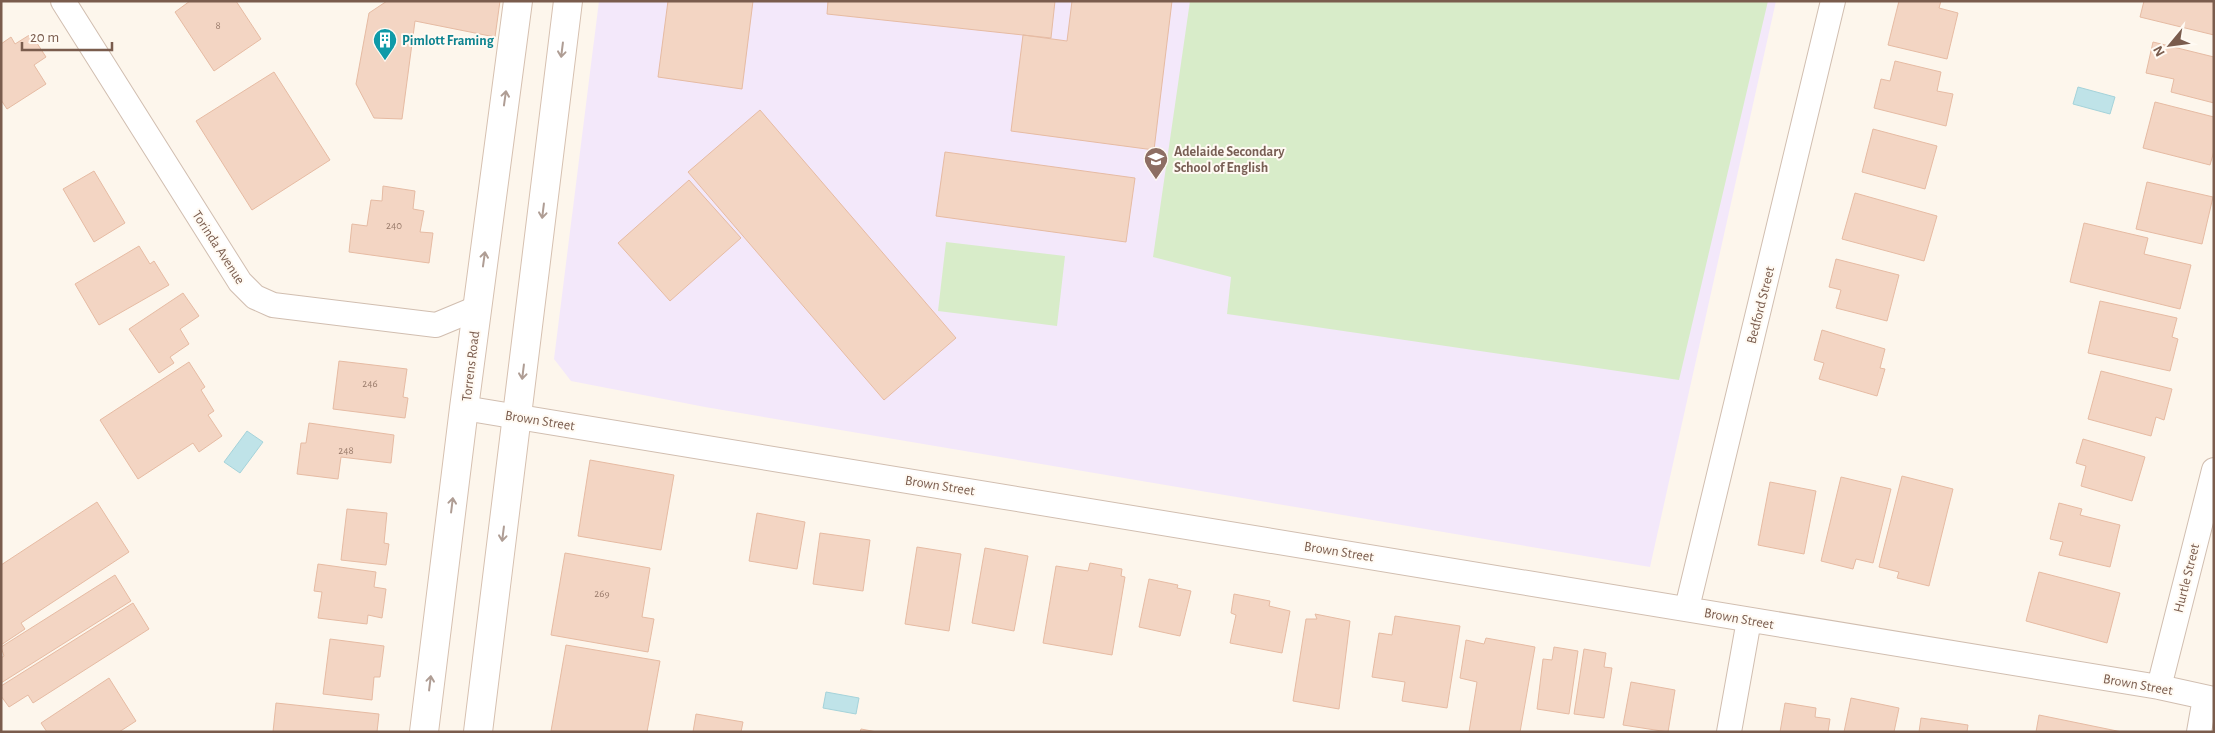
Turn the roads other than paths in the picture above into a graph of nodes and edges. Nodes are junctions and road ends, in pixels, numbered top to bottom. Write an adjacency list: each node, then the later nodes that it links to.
1 (63, 1): 5 (street, Torinda Avenue)
2 (518, 1): 5 (main road, Torrens Road, one-way to 2)
3 (568, 1): 7 (main road, one-way to 7)
4 (1832, 1): 9 (street, Bedford Street)
5 (477, 308): 6 (main road, Torrens Road)
6 (464, 408): 7 (street, Brown Street); 13 (main road, Torrens Road, one-way to 6)
7 (518, 416): 9 (street, Brown Street); 14 (main road, one-way to 14)
8 (2214, 470): 11 (street, Hurtle Street)
9 (1687, 608): 10 (street, Brown Street)
10 (1749, 620): 11 (street, Brown Street); 15 (street)
11 (2159, 687): 12 (street, Brown Street)
12 (2209, 699): 16 (street)
13 (424, 732)
14 (478, 732)
15 (1729, 732)
16 (2199, 732)

